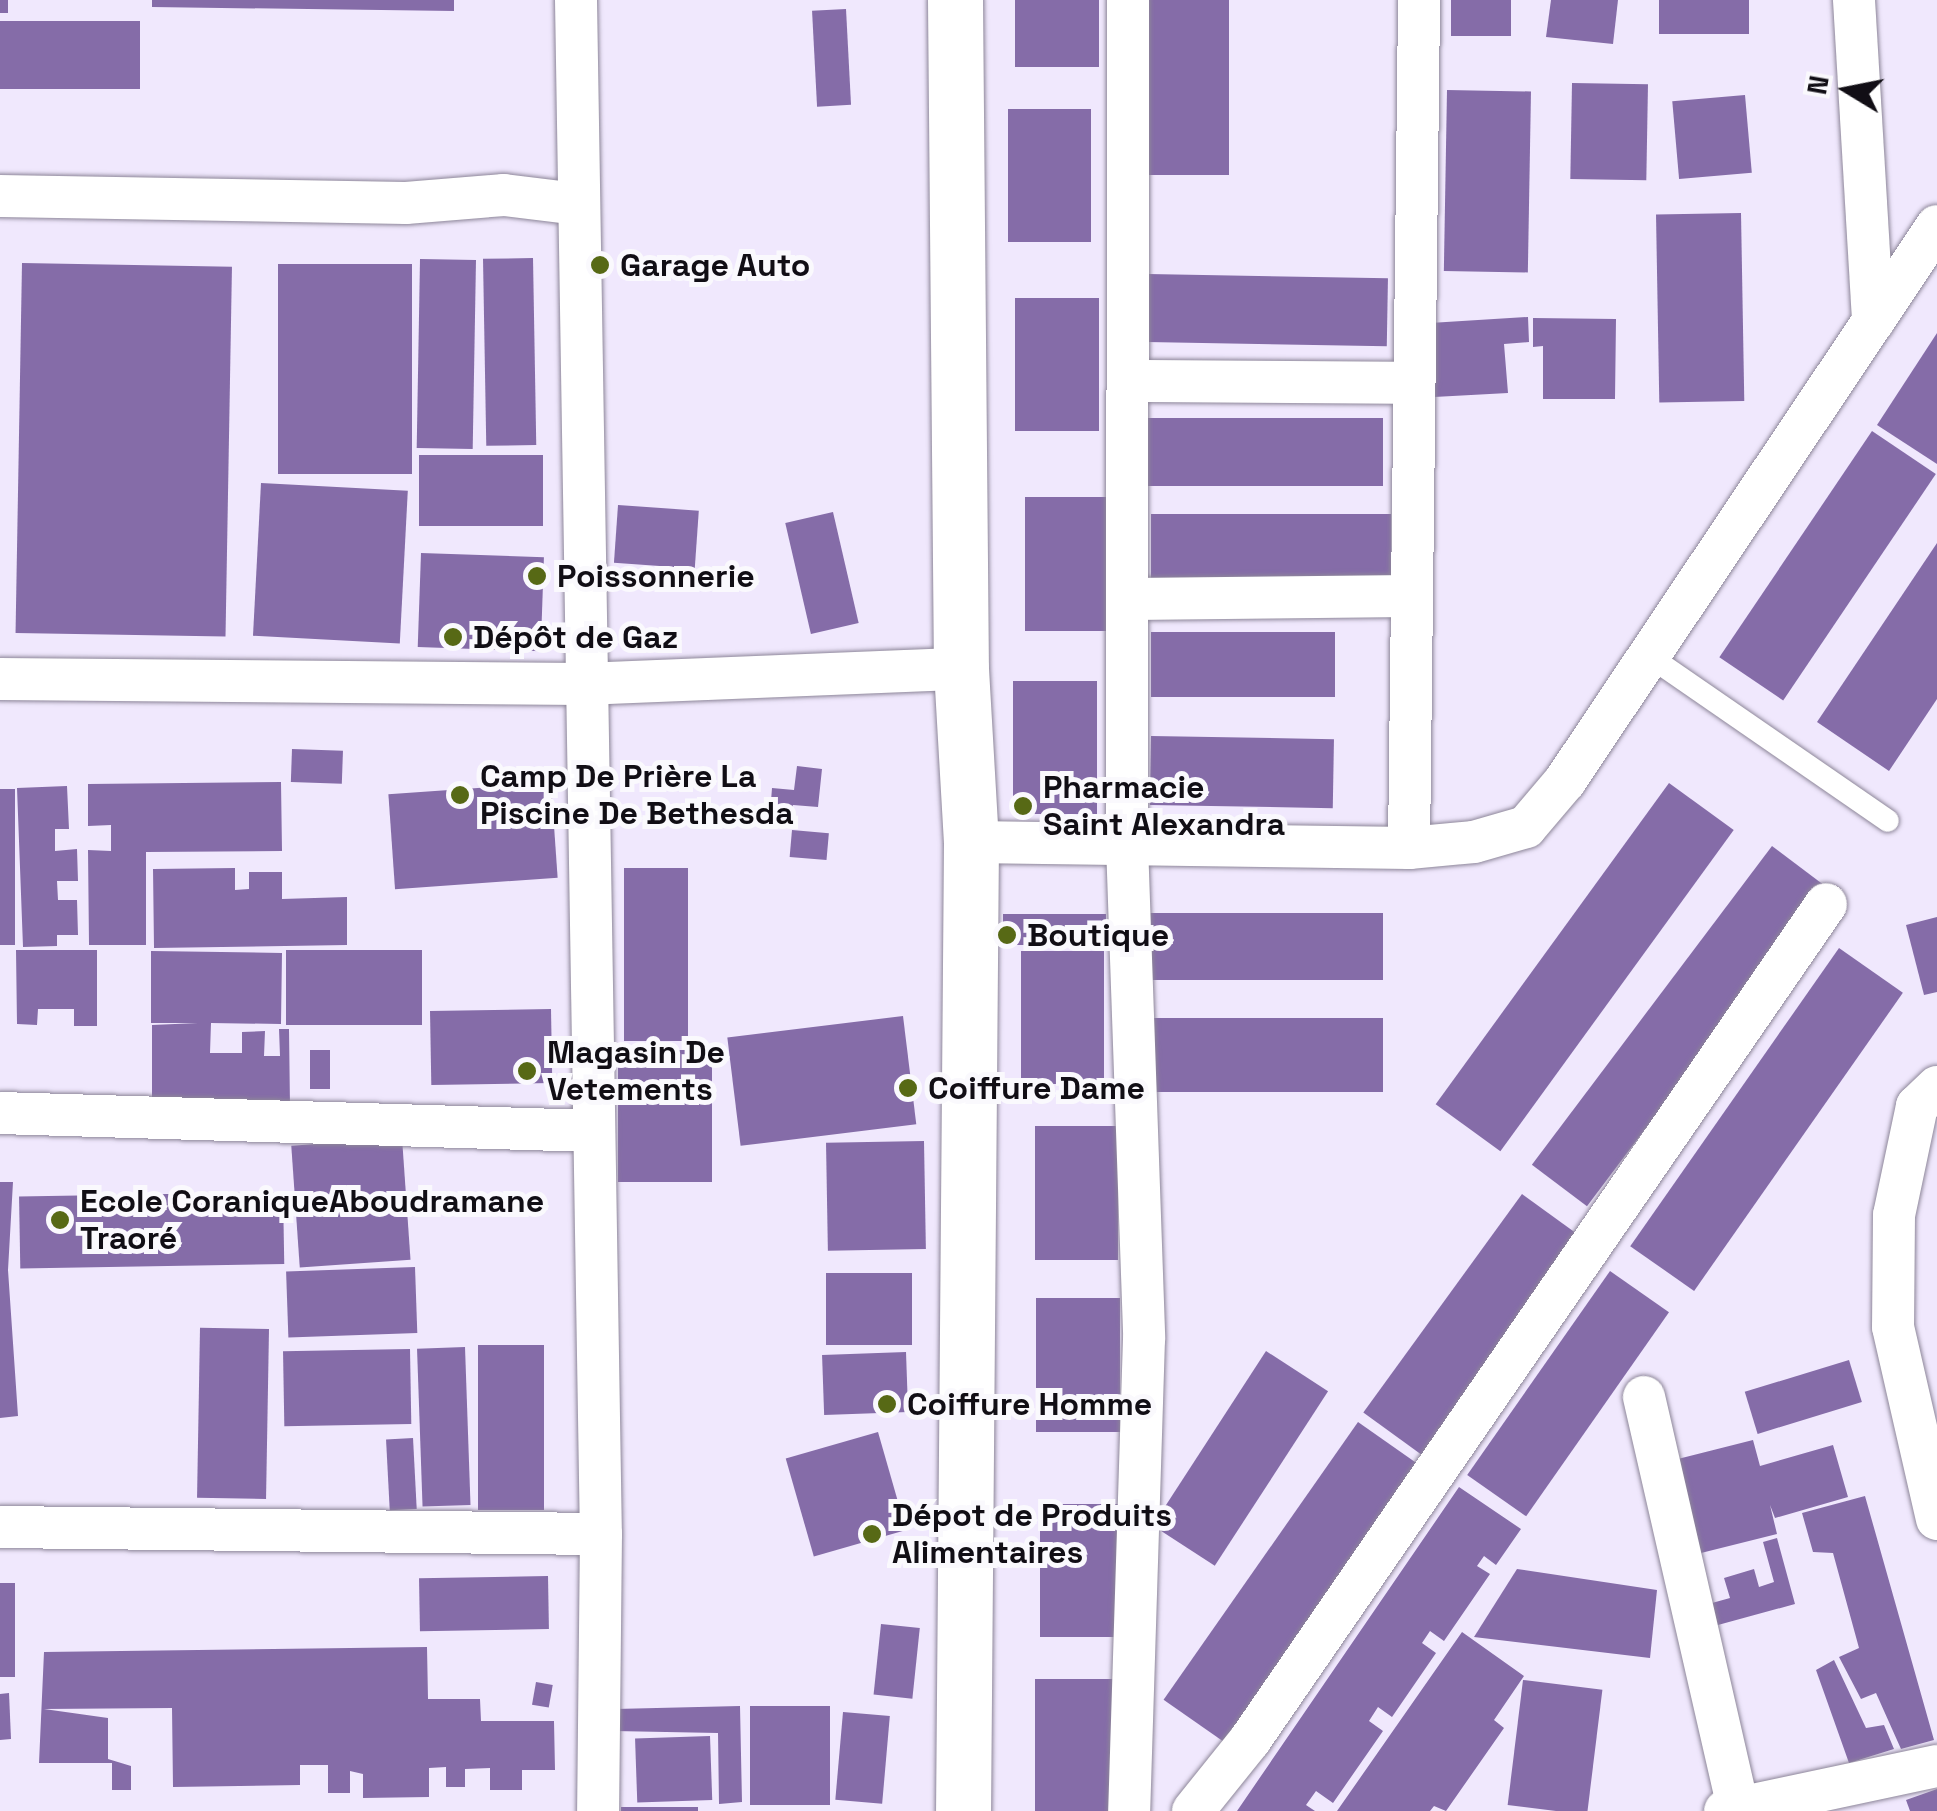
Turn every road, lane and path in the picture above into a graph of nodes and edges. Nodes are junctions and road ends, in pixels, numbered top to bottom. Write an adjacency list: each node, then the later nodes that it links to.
1 (576, 0): 7 (street)
2 (956, 0): 15 (street)
3 (1128, 0): 10 (street)
4 (1419, 0): 11 (street)
5 (1854, 0): 9 (street)
6 (0, 196): 7 (street)
7 (577, 204): 17 (street)
8 (1937, 226): 9 (street)
9 (1873, 321): 14 (street)
10 (1131, 381): 11 (street); 13 (street)
11 (1414, 384): 12 (street)
12 (1412, 596): 13 (street); 21 (street)
13 (1130, 599): 20 (street)
14 (1650, 656): 18 (lane); 21 (street)
15 (962, 669): 17 (street); 19 (street)
16 (0, 680): 17 (street)
17 (583, 684): 25 (street)
18 (1888, 821)
19 (970, 842): 20 (street); 33 (street)
20 (1127, 844): 21 (street); 34 (street)
21 (1410, 848)
22 (1826, 904): 35 (street)
23 (1937, 1086): 27 (street)
24 (0, 1113): 25 (street)
25 (591, 1131): 29 (street)
26 (1644, 1397): 31 (street)
27 (1937, 1519)
28 (0, 1527): 29 (street)
29 (600, 1534): 32 (street)
30 (1937, 1766): 31 (street)
31 (1732, 1810)
32 (598, 1811)
33 (963, 1811)
34 (1130, 1811)
35 (1193, 1811)

